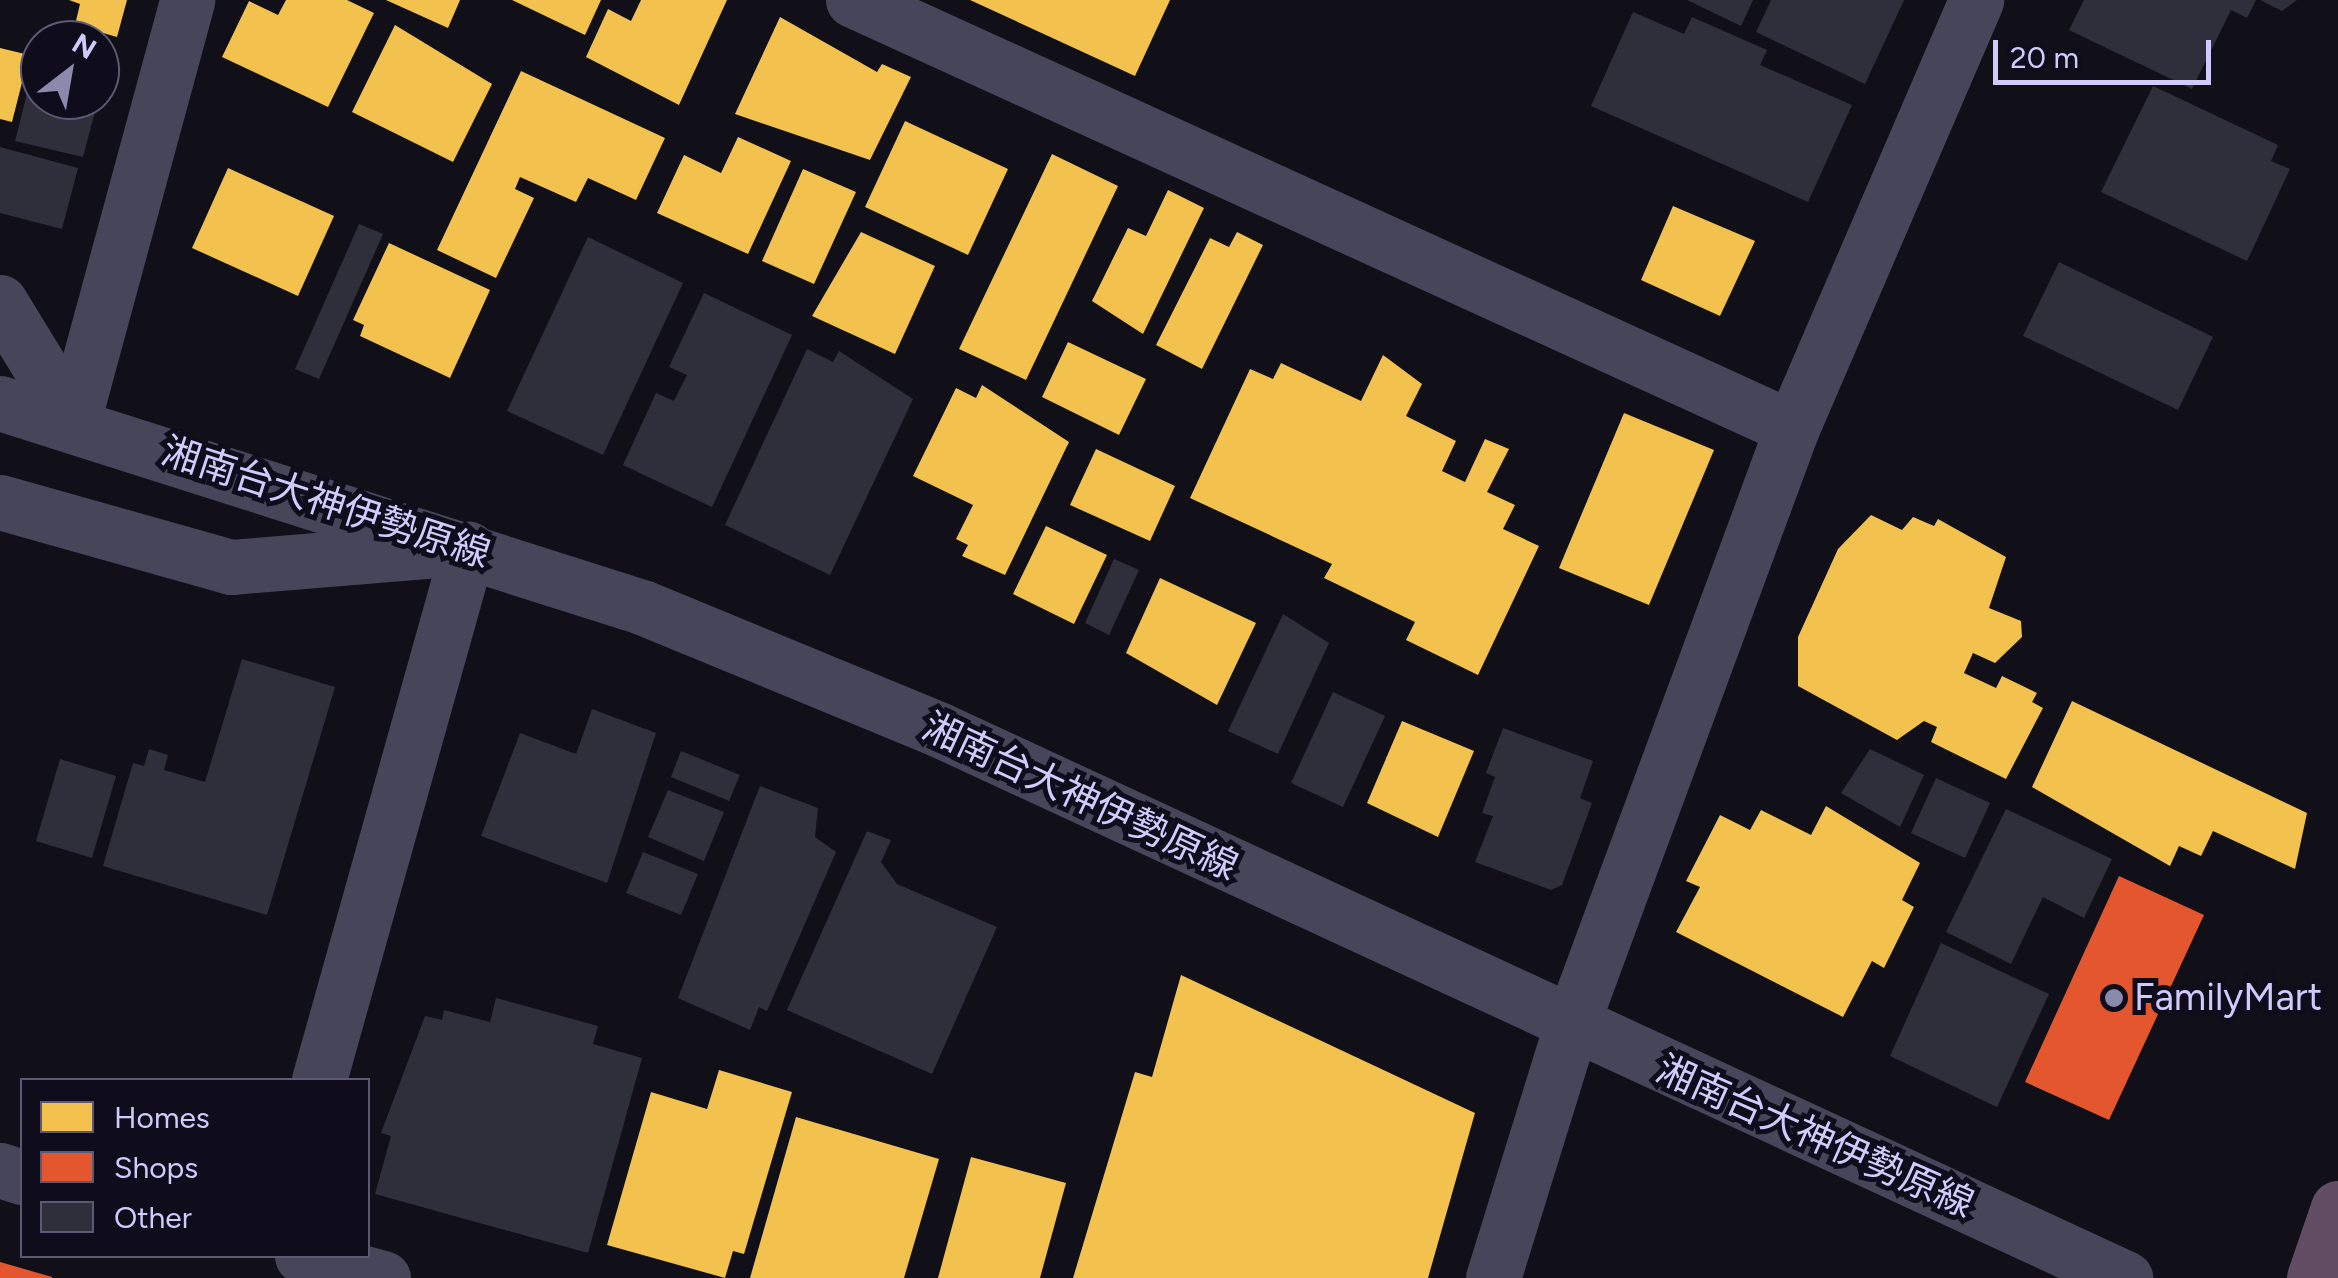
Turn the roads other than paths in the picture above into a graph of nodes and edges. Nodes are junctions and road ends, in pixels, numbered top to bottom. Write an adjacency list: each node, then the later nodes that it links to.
1 (187, 0): 6 (street)
2 (853, 0): 7 (street)
3 (1976, 0): 7 (street)
4 (0, 302): 6 (street)
5 (0, 402): 6 (street, 湘南台大神伊勢原線)
6 (74, 422): 9 (street, 湘南台大神伊勢原線)
7 (1792, 428): 10 (street)
8 (0, 502): 9 (street)
9 (468, 548): 10 (street, 湘南台大神伊勢原線); 11 (street)
10 (1571, 1026): 15 (street); 16 (street, 湘南台大神伊勢原線)
11 (320, 1078)
12 (2338, 1208): 17 (highway)
13 (309, 1258): 14 (street)
14 (383, 1278)
15 (1493, 1278)
16 (2125, 1278)
17 (2314, 1278)

